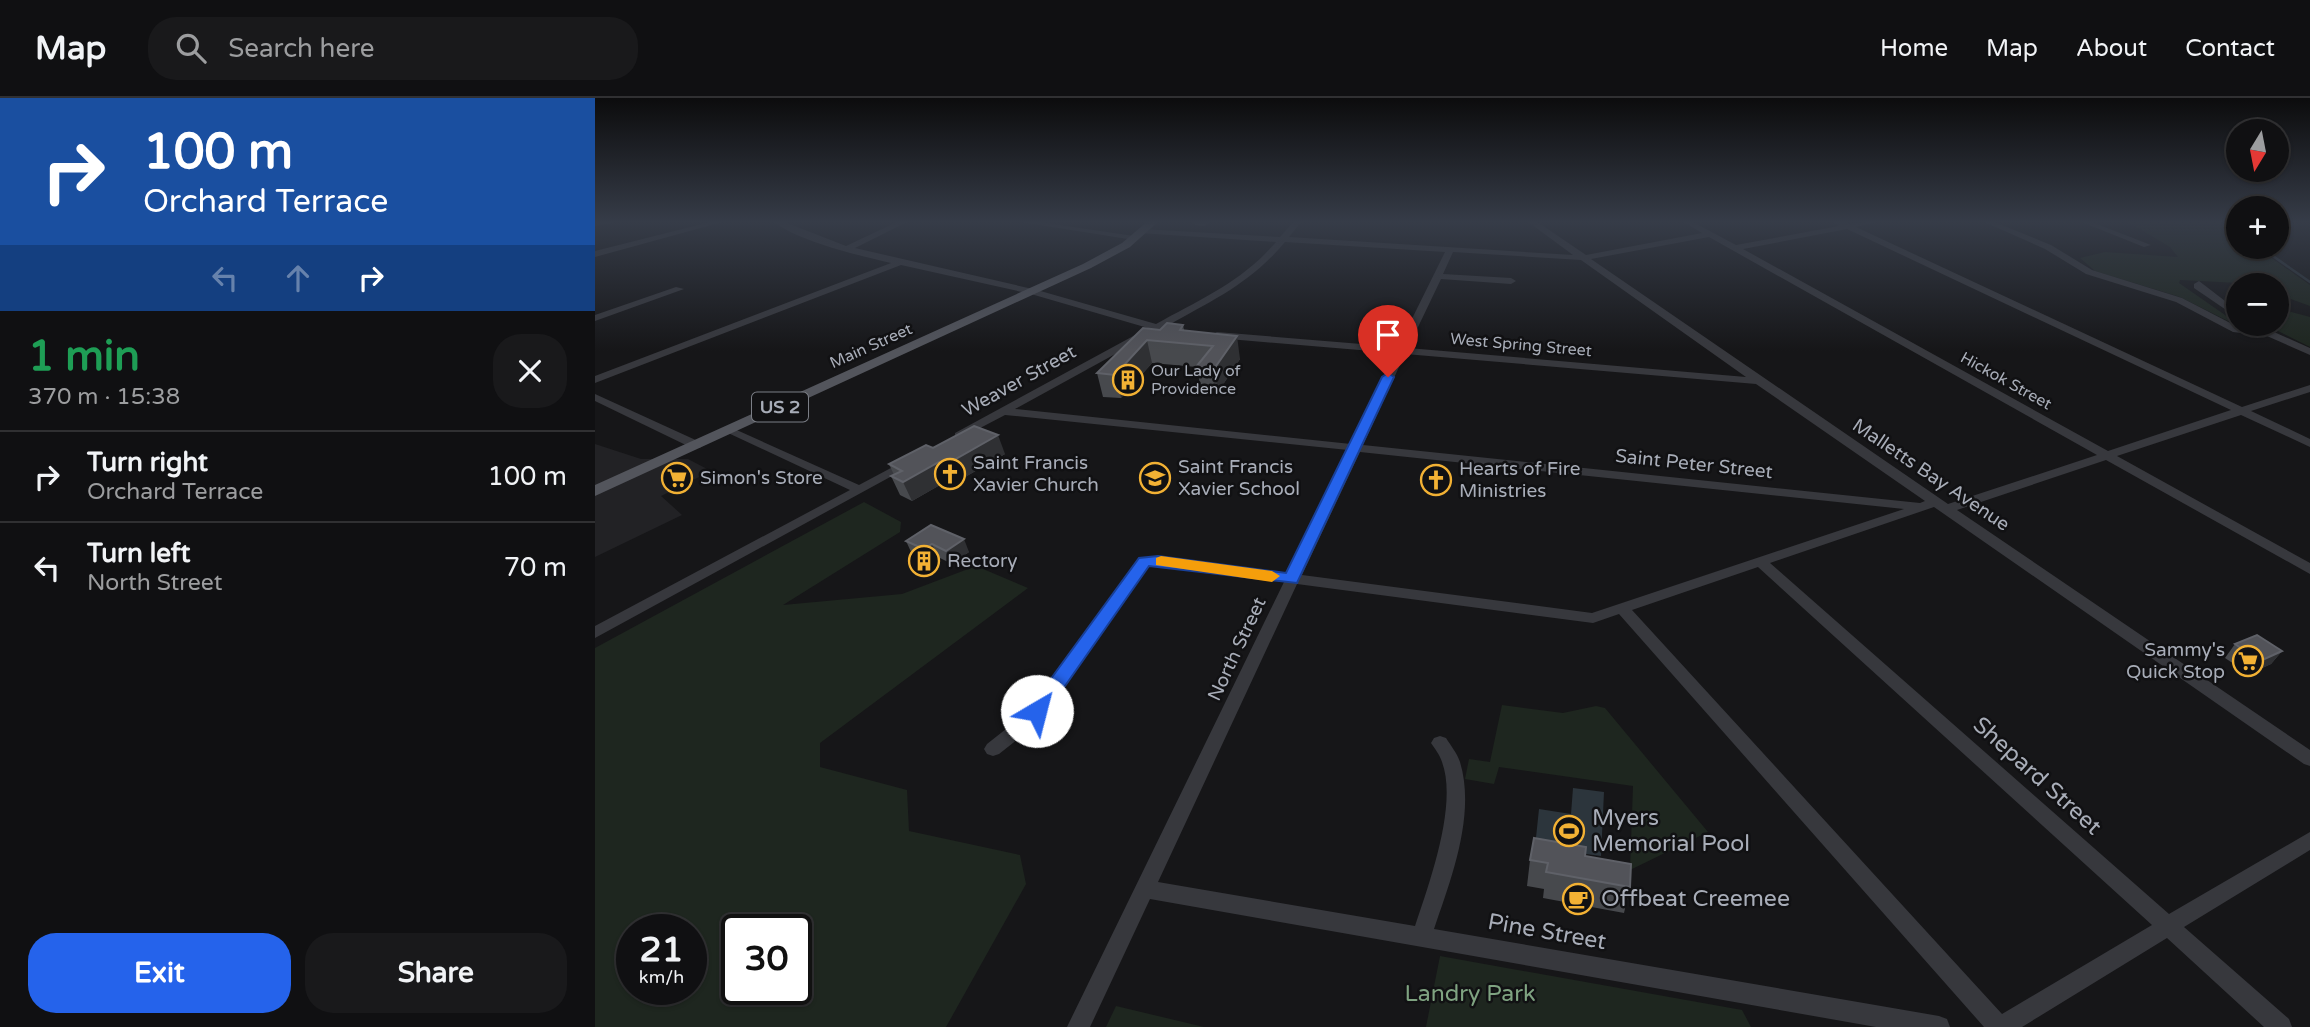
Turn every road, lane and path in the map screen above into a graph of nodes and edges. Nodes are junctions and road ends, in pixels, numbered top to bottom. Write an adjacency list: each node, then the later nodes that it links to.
1 (894, 264): 24 (street)
2 (918, 264): 14 (street)
3 (1089, 264): 14 (main road, Main Street / US 2)
4 (1259, 264): 18 (street, Weaver Street)
5 (1443, 264): 10 (street, North Street)
6 (1593, 264): 25 (street, Malletts Bay Avenue)
7 (1765, 264): 36 (street, Hickok Street)
8 (1929, 264): 29 (street)
9 (2077, 264): 17 (street)
10 (1437, 276): 11 (street); 22 (street, North Street)
11 (1511, 281)
12 (2199, 284): 15 (street)
13 (679, 289): 16 (street)
14 (1034, 291): 18 (street); 30 (main road, Main Street / US 2)
15 (2226, 307)
16 (595, 318)
17 (2226, 325)
18 (1158, 327): 19 (street); 28 (street, Weaver Street)
19 (1195, 333)
20 (1208, 334): 22 (street, West Spring Street)
21 (2275, 336): 23 (street)
22 (1401, 351): 25 (street, West Spring Street); 34 (street, North Street)
23 (2310, 352)
24 (595, 380)
25 (1759, 381): 39 (street, Malletts Bay Avenue)
26 (2310, 388): 29 (street)
27 (595, 397): 33 (street)
28 (1003, 411): 31 (street, Weaver Street); 34 (street, Saint Peter Street)
29 (2241, 411): 32 (street); 36 (street)
30 (730, 430): 33 (main road, Main Street / US 2); 37 (street)
31 (946, 443)
32 (2310, 443)
33 (696, 445): 38 (main road, Main Street / US 2)
34 (1355, 448): 39 (street, Saint Peter Street); 42 (street, North Street)
35 (921, 456): 37 (street)
36 (2107, 456): 39 (street); 41 (street, Hickok Street)
37 (860, 490): 44 (street)
38 (595, 491)
39 (1934, 506): 40 (street); 47 (street, Malletts Bay Avenue)
40 (1761, 562): 43 (street); 50 (street, Shepard Street)
41 (2310, 569)
42 (1291, 579): 43 (street); 46 (street); 49 (street, North Street)
43 (1623, 609): 54 (street)
44 (595, 633)
45 (1440, 743): 51 (street)
46 (993, 749)
47 (2310, 759)
48 (2310, 839): 50 (street)
49 (1146, 889): 51 (street, Pine Street); 52 (street, North Street)
50 (2167, 925): 54 (street); 55 (street, Shepard Street)
51 (1422, 936): 53 (street, Pine Street)
52 (1078, 1027)
53 (1940, 1027)
54 (2000, 1027)
55 (2281, 1027)

